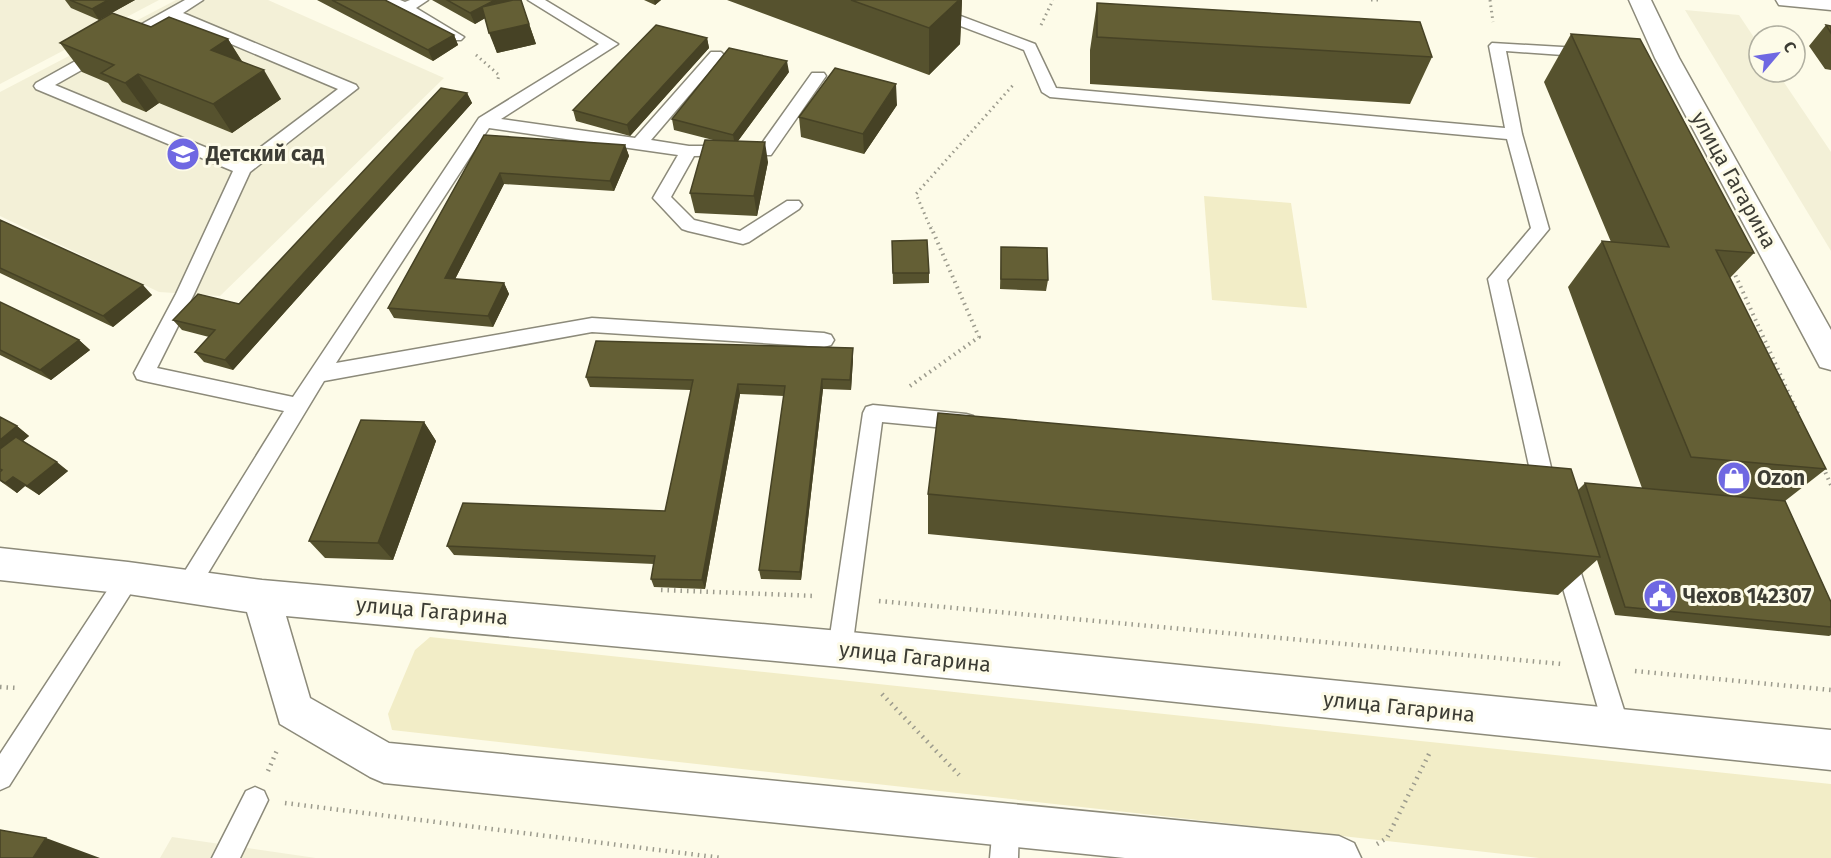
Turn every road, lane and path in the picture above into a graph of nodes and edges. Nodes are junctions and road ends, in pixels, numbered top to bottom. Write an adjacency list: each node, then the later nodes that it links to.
1 (196, 0): 12 (lane)
2 (389, 0): 11 (lane)
3 (421, 0): 11 (lane)
4 (535, 0): 18 (lane)
5 (905, 0): 16 (lane)
6 (1371, 0): 7 (path)
7 (1382, 0)
8 (1640, 0): 26 (street, улица Гагарина)
9 (1787, 0): 10 (street)
10 (1831, 3)
11 (405, 8): 13 (lane)
12 (170, 13): 22 (lane); 22 (lane)
13 (456, 37): 18 (path)
14 (1611, 53): 19 (lane)
15 (716, 56): 20 (lane)
16 (1035, 62): 19 (lane); 29 (path)
17 (818, 76): 21 (lane)
18 (485, 122): 20 (lane); 27 (lane)
19 (1514, 134): 34 (lane)
20 (638, 145): 21 (lane)
21 (689, 150): 23 (lane)
22 (243, 169): 28 (lane)
23 (793, 204)
24 (1732, 270): 30 (path)
25 (824, 340): 27 (lane)
26 (1831, 358)
27 (318, 374): 28 (lane)
28 (299, 406): 40 (lane)
29 (873, 413): 31 (lane); 43 (lane)
30 (1801, 420)
31 (992, 424)
32 (1821, 464): 35 (path)
33 (1517, 473): 34 (lane)
34 (1540, 475): 36 (lane)
35 (1831, 485)
36 (1551, 509)
37 (1558, 532): 45 (lane)
38 (0, 564): 39 (street, улица Гагарина)
39 (128, 578): 40 (street, улица Гагарина); 51 (lane)
40 (188, 586): 42 (street, улица Гагарина)
41 (659, 590): 43 (path)
42 (262, 597): 44 (street, улица Гагарина); 47 (street)
43 (847, 597): 44 (lane); 45 (path)
44 (840, 649): 48 (street, улица Гагарина); 53 (path)
45 (1599, 667): 46 (path); 48 (lane)
46 (1831, 690)
47 (294, 710): 52 (path); 53 (street)
48 (1617, 729): 50 (street, улица Гагарина)
49 (1433, 747): 54 (path)
50 (1831, 750)
51 (0, 777)
52 (255, 800): 55 (lane); 56 (path)
53 (1005, 842): 54 (street)
54 (1354, 853)
55 (226, 858)
56 (722, 858)

